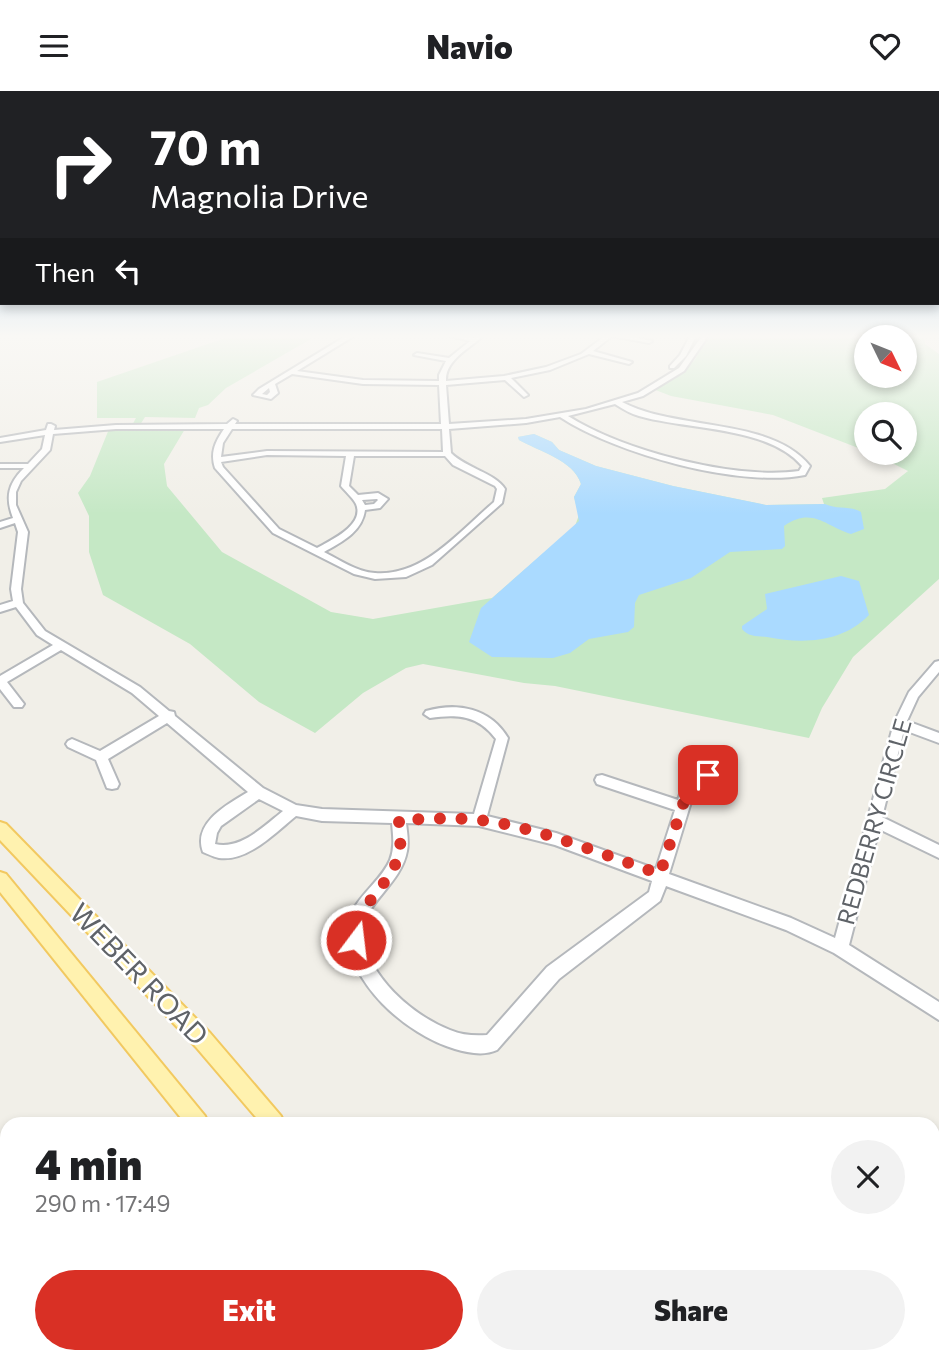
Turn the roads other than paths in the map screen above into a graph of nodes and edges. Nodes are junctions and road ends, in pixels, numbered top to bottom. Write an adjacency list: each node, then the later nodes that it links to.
1 (443, 395): 7 (street)
2 (610, 395): 7 (street)
3 (632, 395): 4 (street)
4 (616, 402): 5 (street); 5 (street)
5 (563, 416): 7 (street)
6 (231, 424): 7 (street); 8 (street); 13 (street)
7 (447, 425): 12 (street)
8 (50, 430): 9 (street); 10 (street); 15 (street)
9 (0, 434)
10 (0, 440)
11 (351, 453): 12 (street); 13 (street); 16 (street)
12 (447, 454): 20 (street)
13 (216, 460): 20 (street)
14 (0, 466): 15 (street)
15 (29, 466): 18 (street)
16 (356, 498): 17 (street); 17 (street)
17 (362, 508): 20 (street)
18 (17, 520): 19 (street); 21 (street)
19 (0, 525)
20 (317, 552)
21 (18, 604): 22 (street); 23 (street)
22 (0, 609)
23 (59, 646): 25 (street); 28 (street)
24 (939, 665): 29 (street, REDBERRY CIRCLE)
25 (0, 681): 26 (street)
26 (18, 704)
27 (430, 714): 40 (street)
28 (170, 715): 32 (street); 36 (street)
29 (900, 723): 30 (street); 41 (street, REDBERRY CIRCLE)
30 (939, 738)
31 (72, 744): 32 (street)
32 (101, 757): 35 (street)
33 (708, 775): 37 (street)
34 (601, 780): 37 (street)
35 (112, 784)
36 (258, 792): 38 (street); 38 (street)
37 (681, 806): 44 (street)
38 (294, 810): 39 (street)
39 (399, 820): 40 (street); 44 (street)
40 (479, 820): 44 (street)
41 (874, 820): 43 (street); 46 (street, REDBERRY CIRCLE)
42 (0, 829): 49 (main road, WEBER ROAD)
43 (939, 852)
44 (660, 874): 46 (street)
45 (0, 879): 48 (main road, WEBER ROAD)
46 (839, 948): 47 (street)
47 (939, 1012)
48 (193, 1117)
49 (269, 1117)

